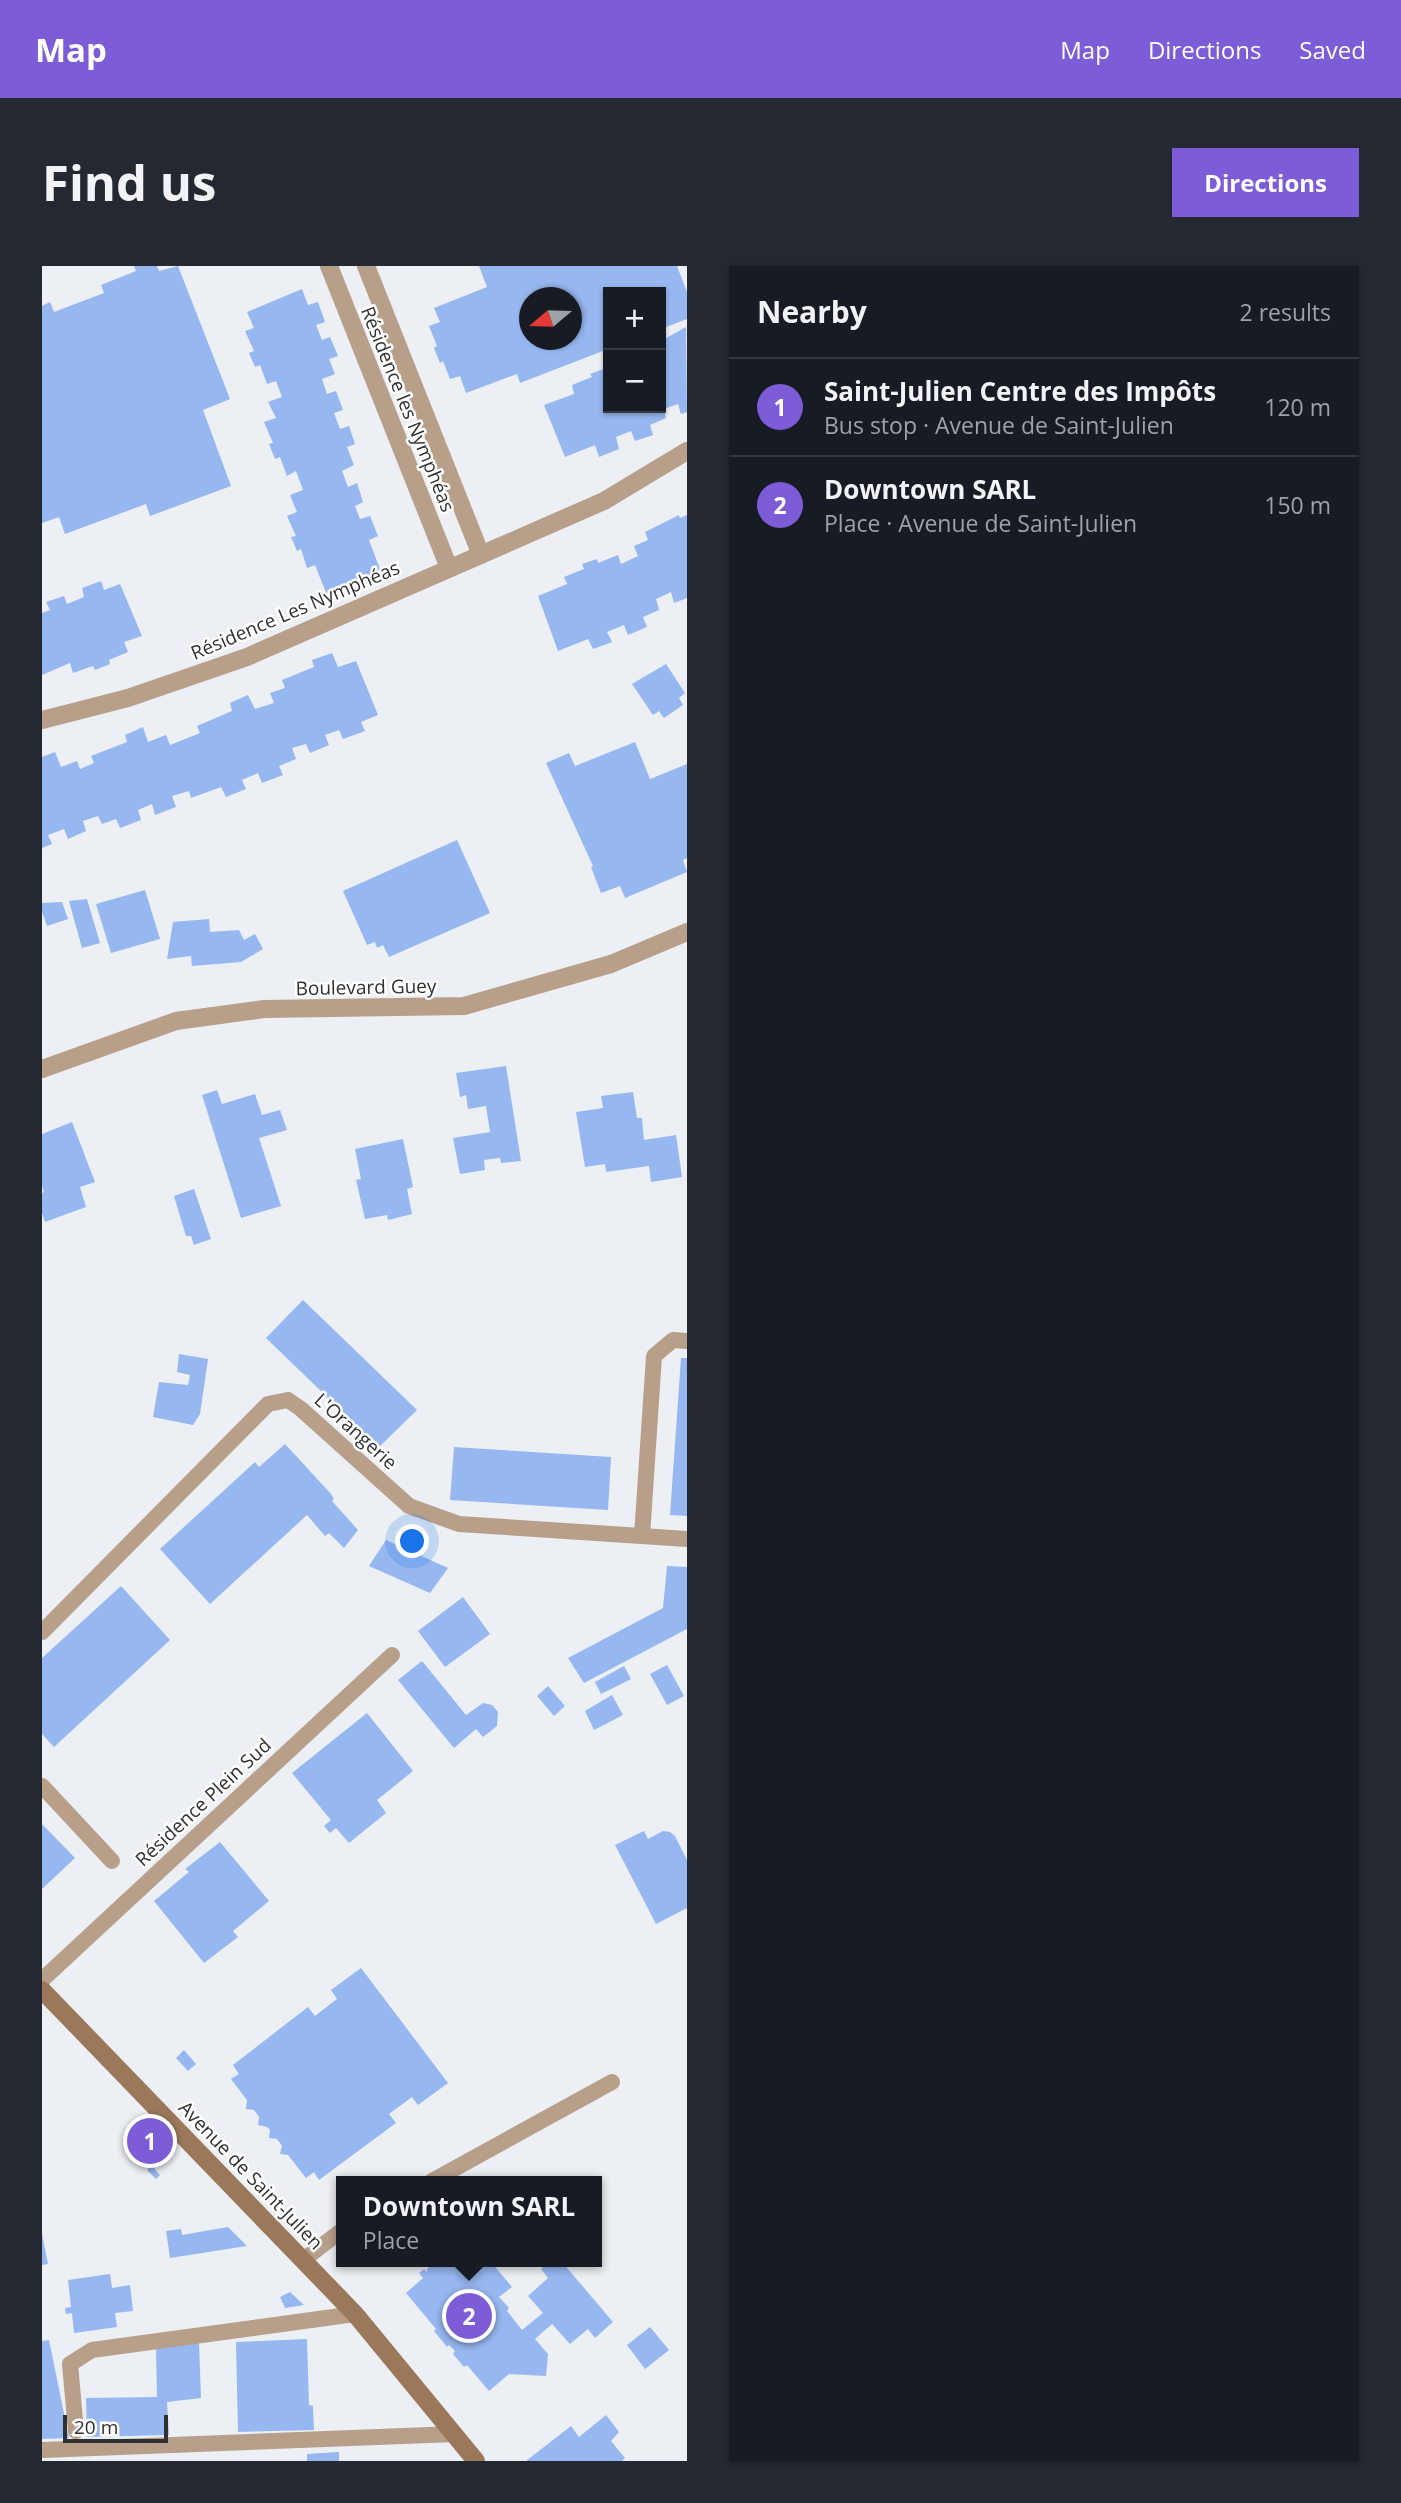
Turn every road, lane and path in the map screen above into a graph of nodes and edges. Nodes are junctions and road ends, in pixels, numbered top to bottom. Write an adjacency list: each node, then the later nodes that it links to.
1 (328, 266): 5 (street, Résidence les Nymphéas)
2 (366, 266): 4 (street, Résidence Les Nymphéas)
3 (687, 451): 4 (street, Résidence Les Nymphéas)
4 (481, 555): 5 (street, Résidence Les Nymphéas)
5 (449, 568): 6 (street, Résidence Les Nymphéas)
6 (42, 720)
7 (687, 932): 8 (street, Boulevard Guey)
8 (42, 1069)
9 (687, 1341): 10 (lane)
10 (642, 1536): 11 (lane, L'Orangerie); 12 (lane, L'Orangerie)
11 (687, 1539)
12 (42, 1632)
13 (392, 1655): 16 (lane, Résidence Plein Sud)
14 (42, 1787): 15 (lane)
15 (112, 1861)
16 (42, 1980)
17 (42, 1990): 21 (main road, Avenue de Saint-Julien)
18 (612, 2082): 19 (lane)
19 (441, 2176)
20 (336, 2235): 21 (lane)
21 (303, 2260): 22 (main road, Avenue de Saint-Julien)
22 (355, 2314): 23 (lane); 24 (main road, Avenue de Saint-Julien)
23 (76, 2431)
24 (455, 2434): 25 (lane); 26 (main road, Avenue de Saint-Julien)
25 (42, 2450)
26 (475, 2461)

